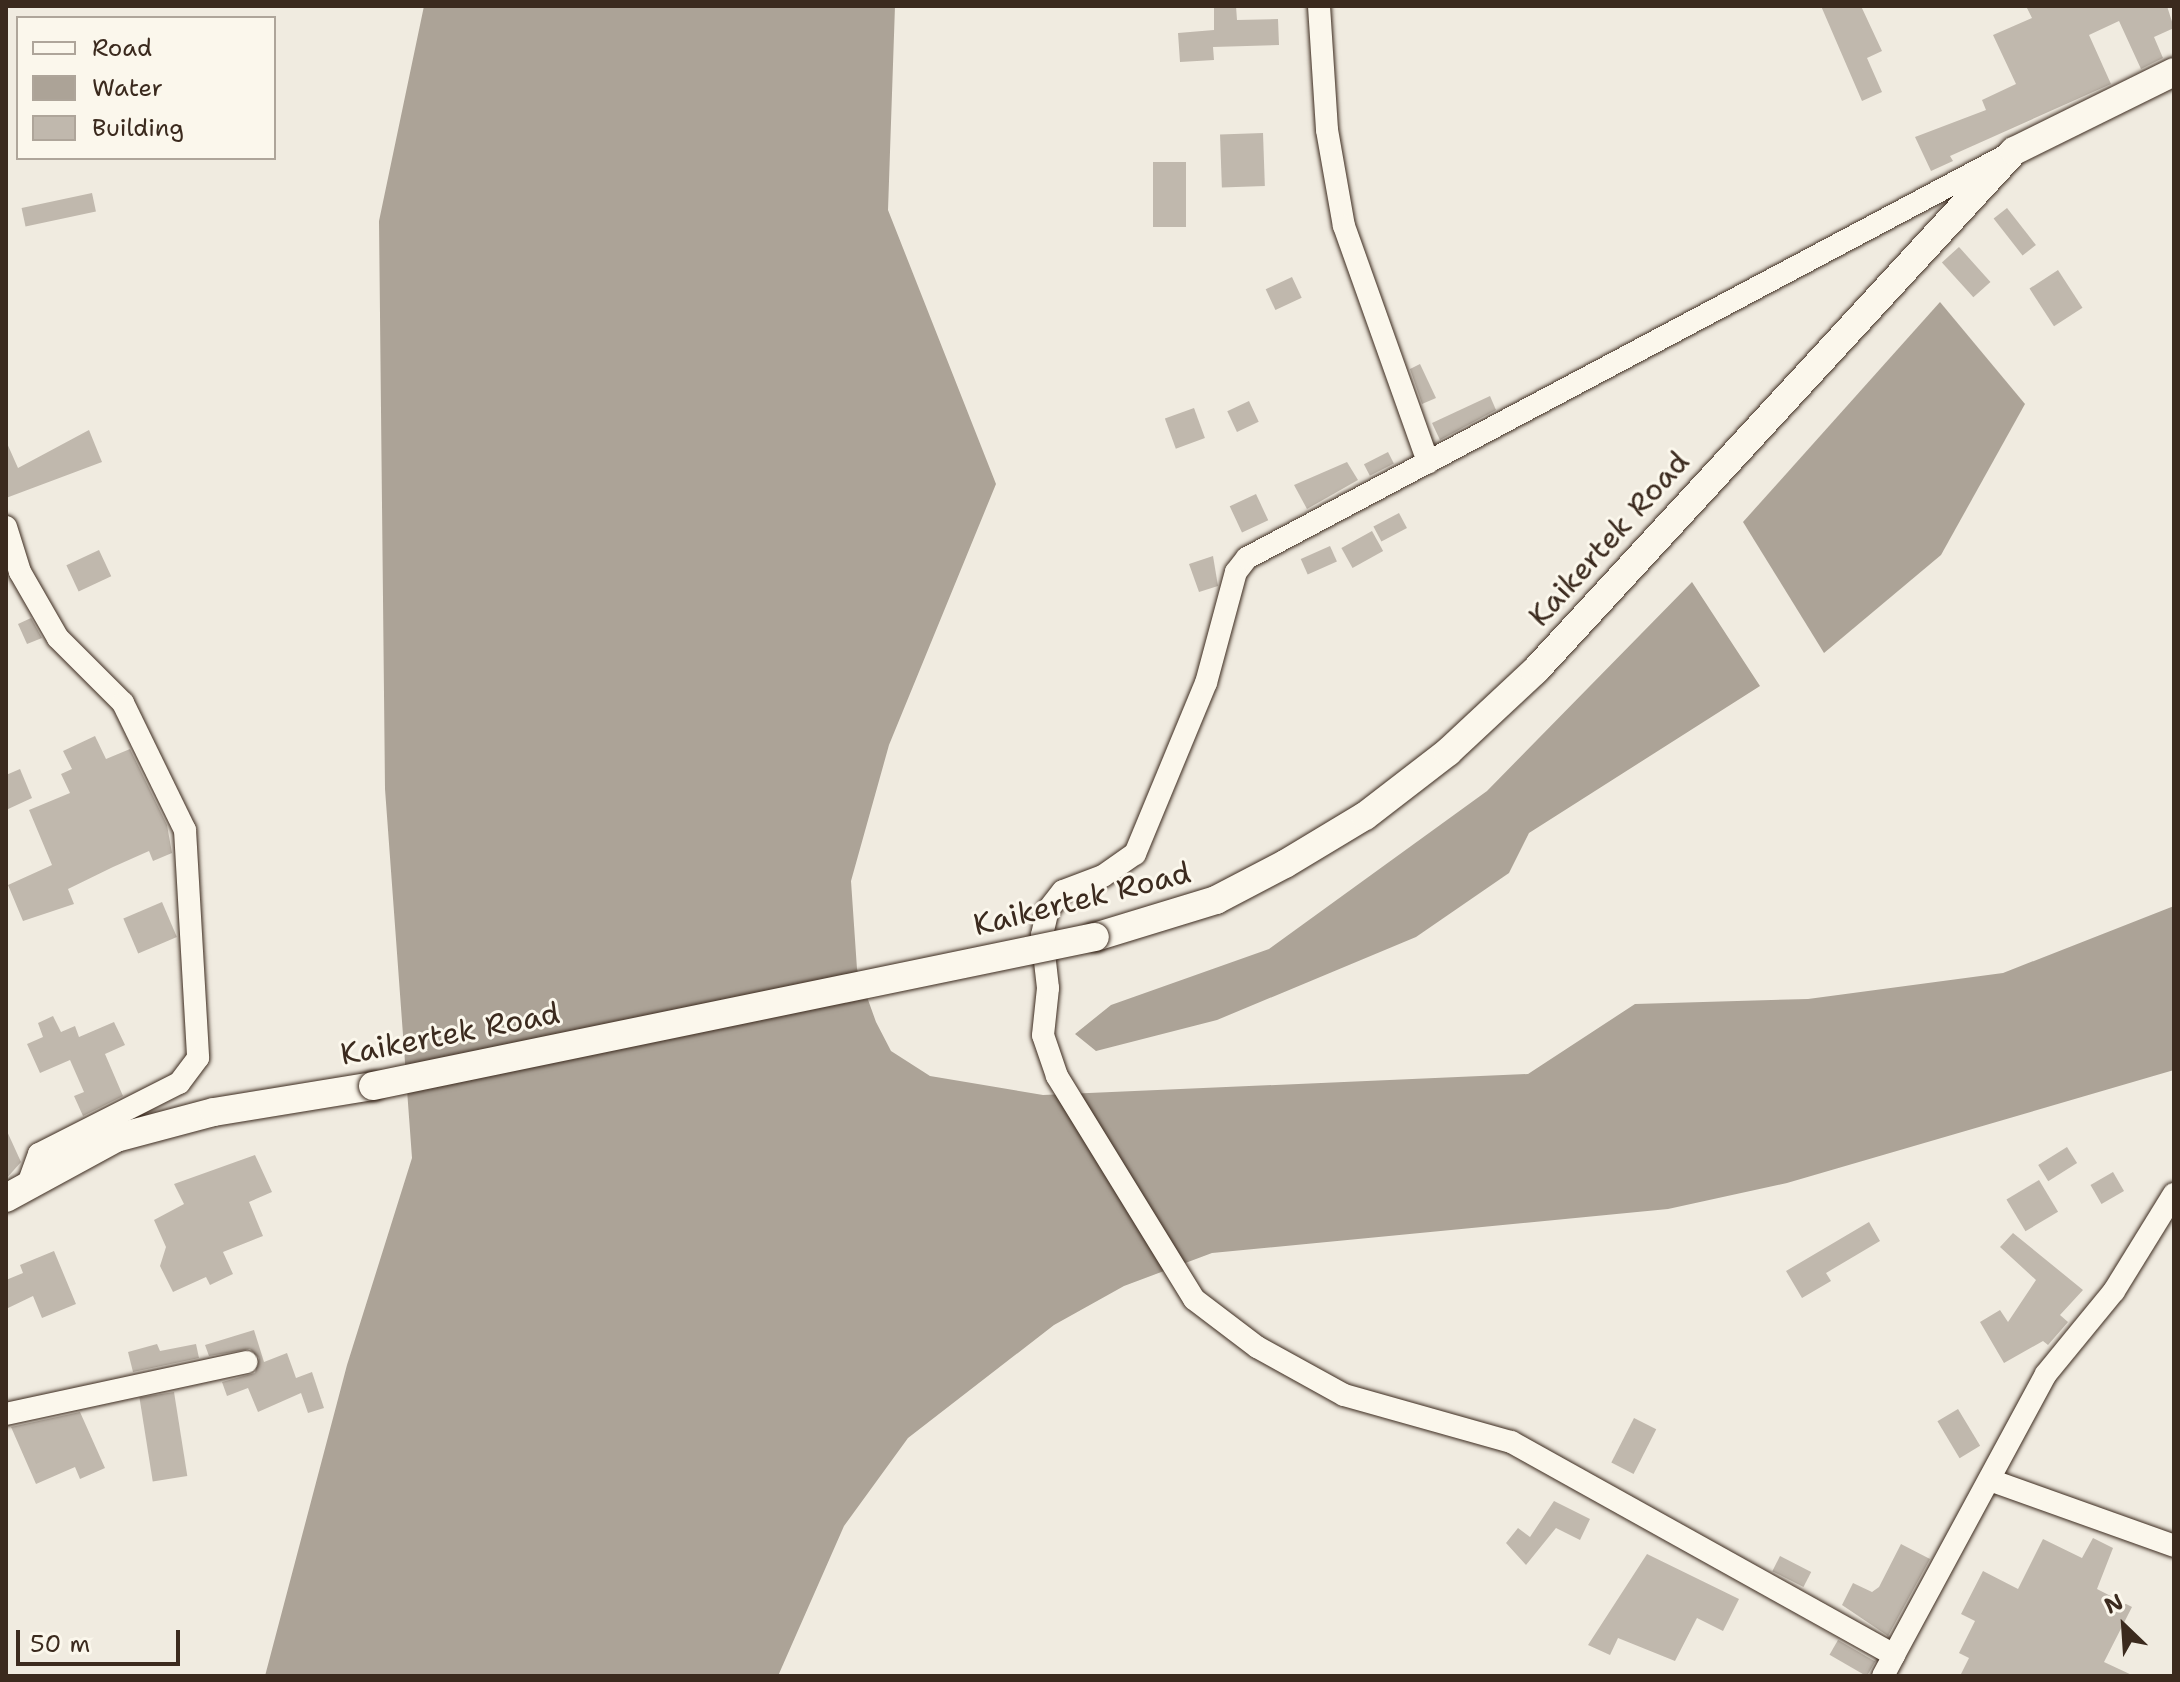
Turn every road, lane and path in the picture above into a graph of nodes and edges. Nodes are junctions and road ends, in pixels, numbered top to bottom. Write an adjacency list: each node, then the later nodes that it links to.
1 (1319, 6): 4 (street)
2 (2174, 72): 3 (main road, Kaikertek Road)
3 (2014, 151): 4 (street); 6 (main road, Kaikertek Road, bridge)
4 (1428, 462): 12 (street)
5 (6, 527): 6 (street)
6 (17, 1191)
7 (2174, 1194): 10 (street)
8 (246, 1362): 9 (street)
9 (6, 1414)
10 (1990, 1480): 11 (street); 12 (street)
11 (2174, 1546)
12 (1894, 1655): 13 (street)
13 (1883, 1676)

